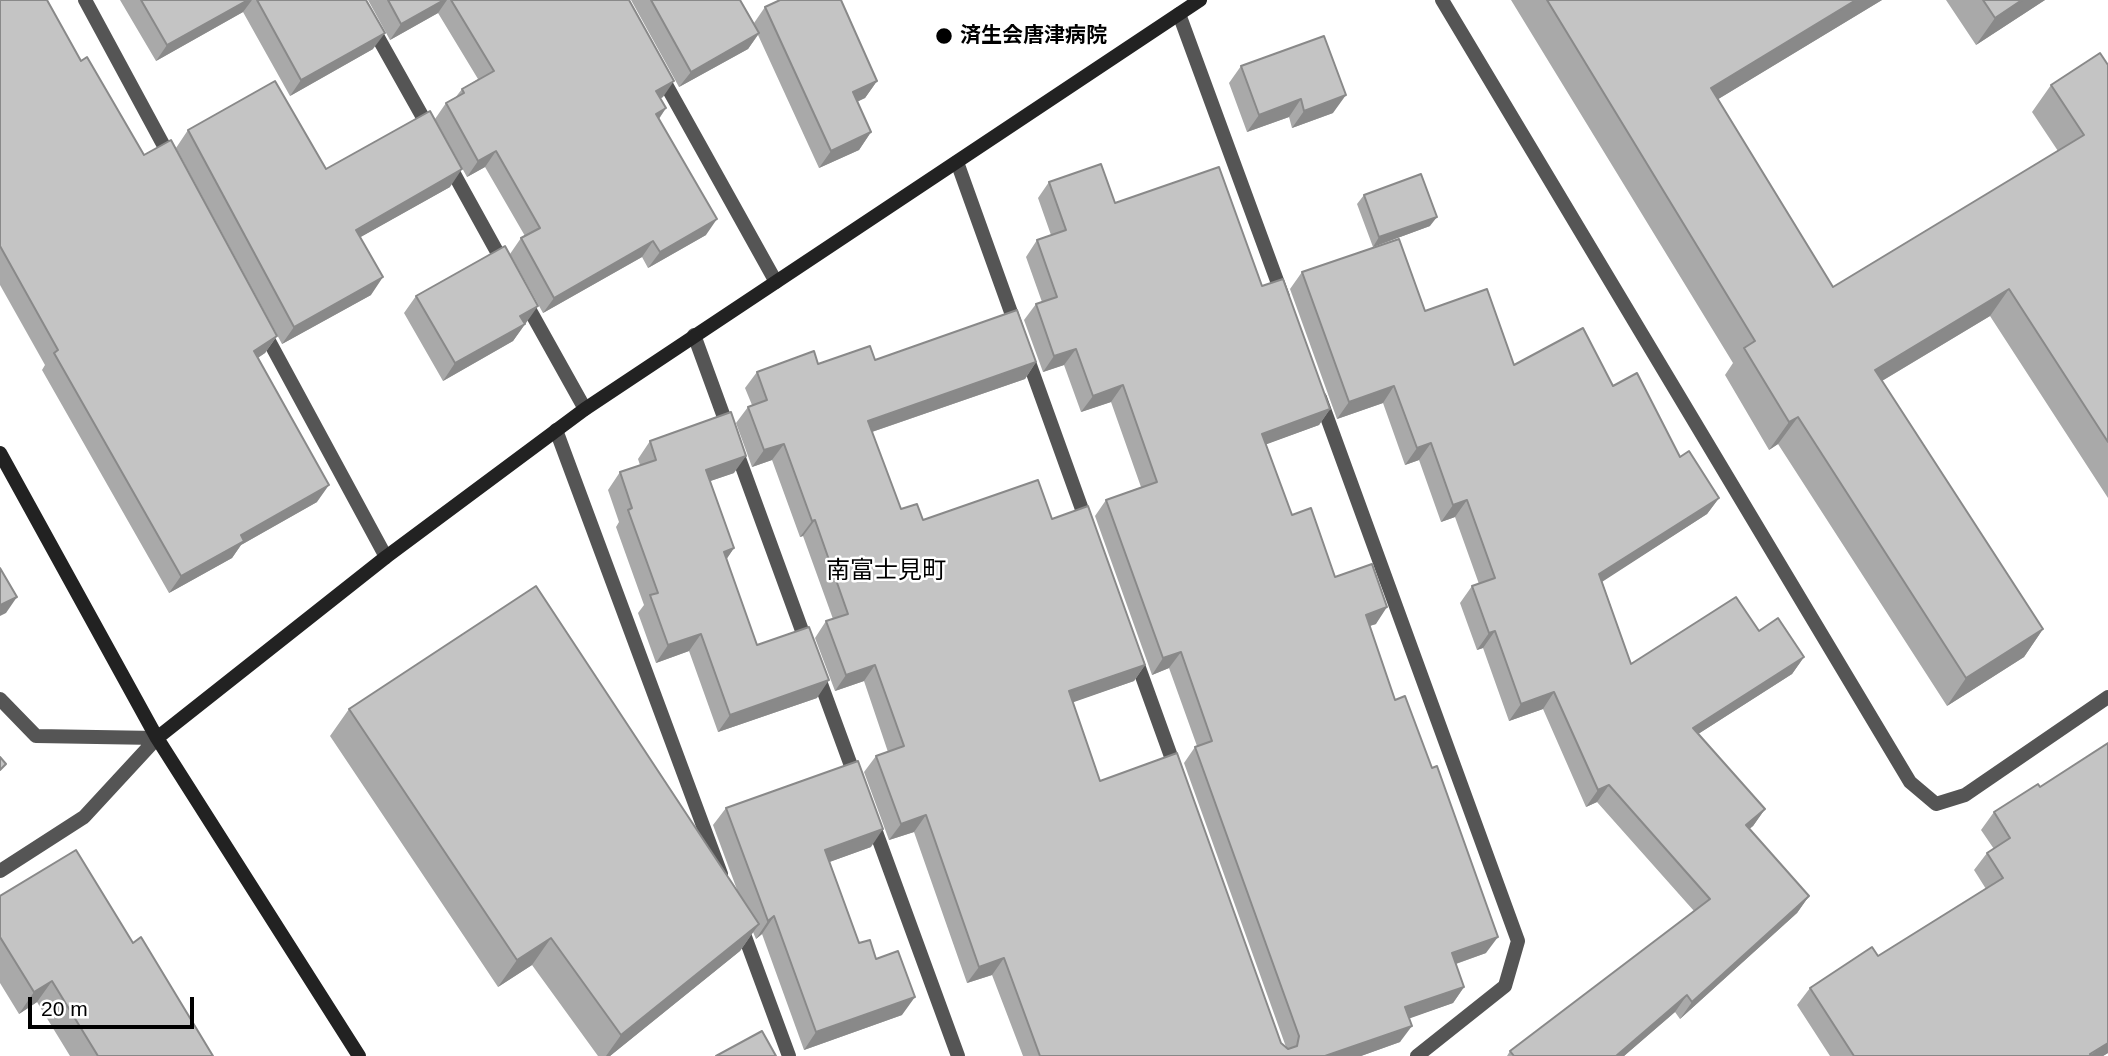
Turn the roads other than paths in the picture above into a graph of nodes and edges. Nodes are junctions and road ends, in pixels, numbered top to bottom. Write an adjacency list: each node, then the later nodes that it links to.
1 (85, 0): 8 (street)
2 (357, 0): 14 (street)
3 (1200, 0): 5 (street)
4 (1443, 0): 20 (street)
5 (1179, 14): 7 (street); 10 (street)
6 (652, 59): 9 (street)
7 (957, 162): 9 (street); 17 (street)
8 (177, 169)
9 (776, 282): 12 (street)
10 (1289, 314)
11 (255, 315): 18 (street)
12 (694, 335): 14 (street); 29 (street)
13 (1313, 380): 30 (street)
14 (585, 409): 15 (street)
15 (556, 430): 18 (street); 25 (street)
16 (0, 453): 22 (street)
17 (1094, 543)
18 (386, 557): 22 (street)
19 (1127, 635): 23 (street)
20 (2108, 698)
21 (0, 699): 22 (street)
22 (157, 738): 24 (street); 27 (street)
23 (1184, 793)
24 (0, 871)
25 (726, 886)
26 (736, 912): 28 (street)
27 (359, 1056)
28 (789, 1056)
29 (958, 1056)
30 (1418, 1056)

